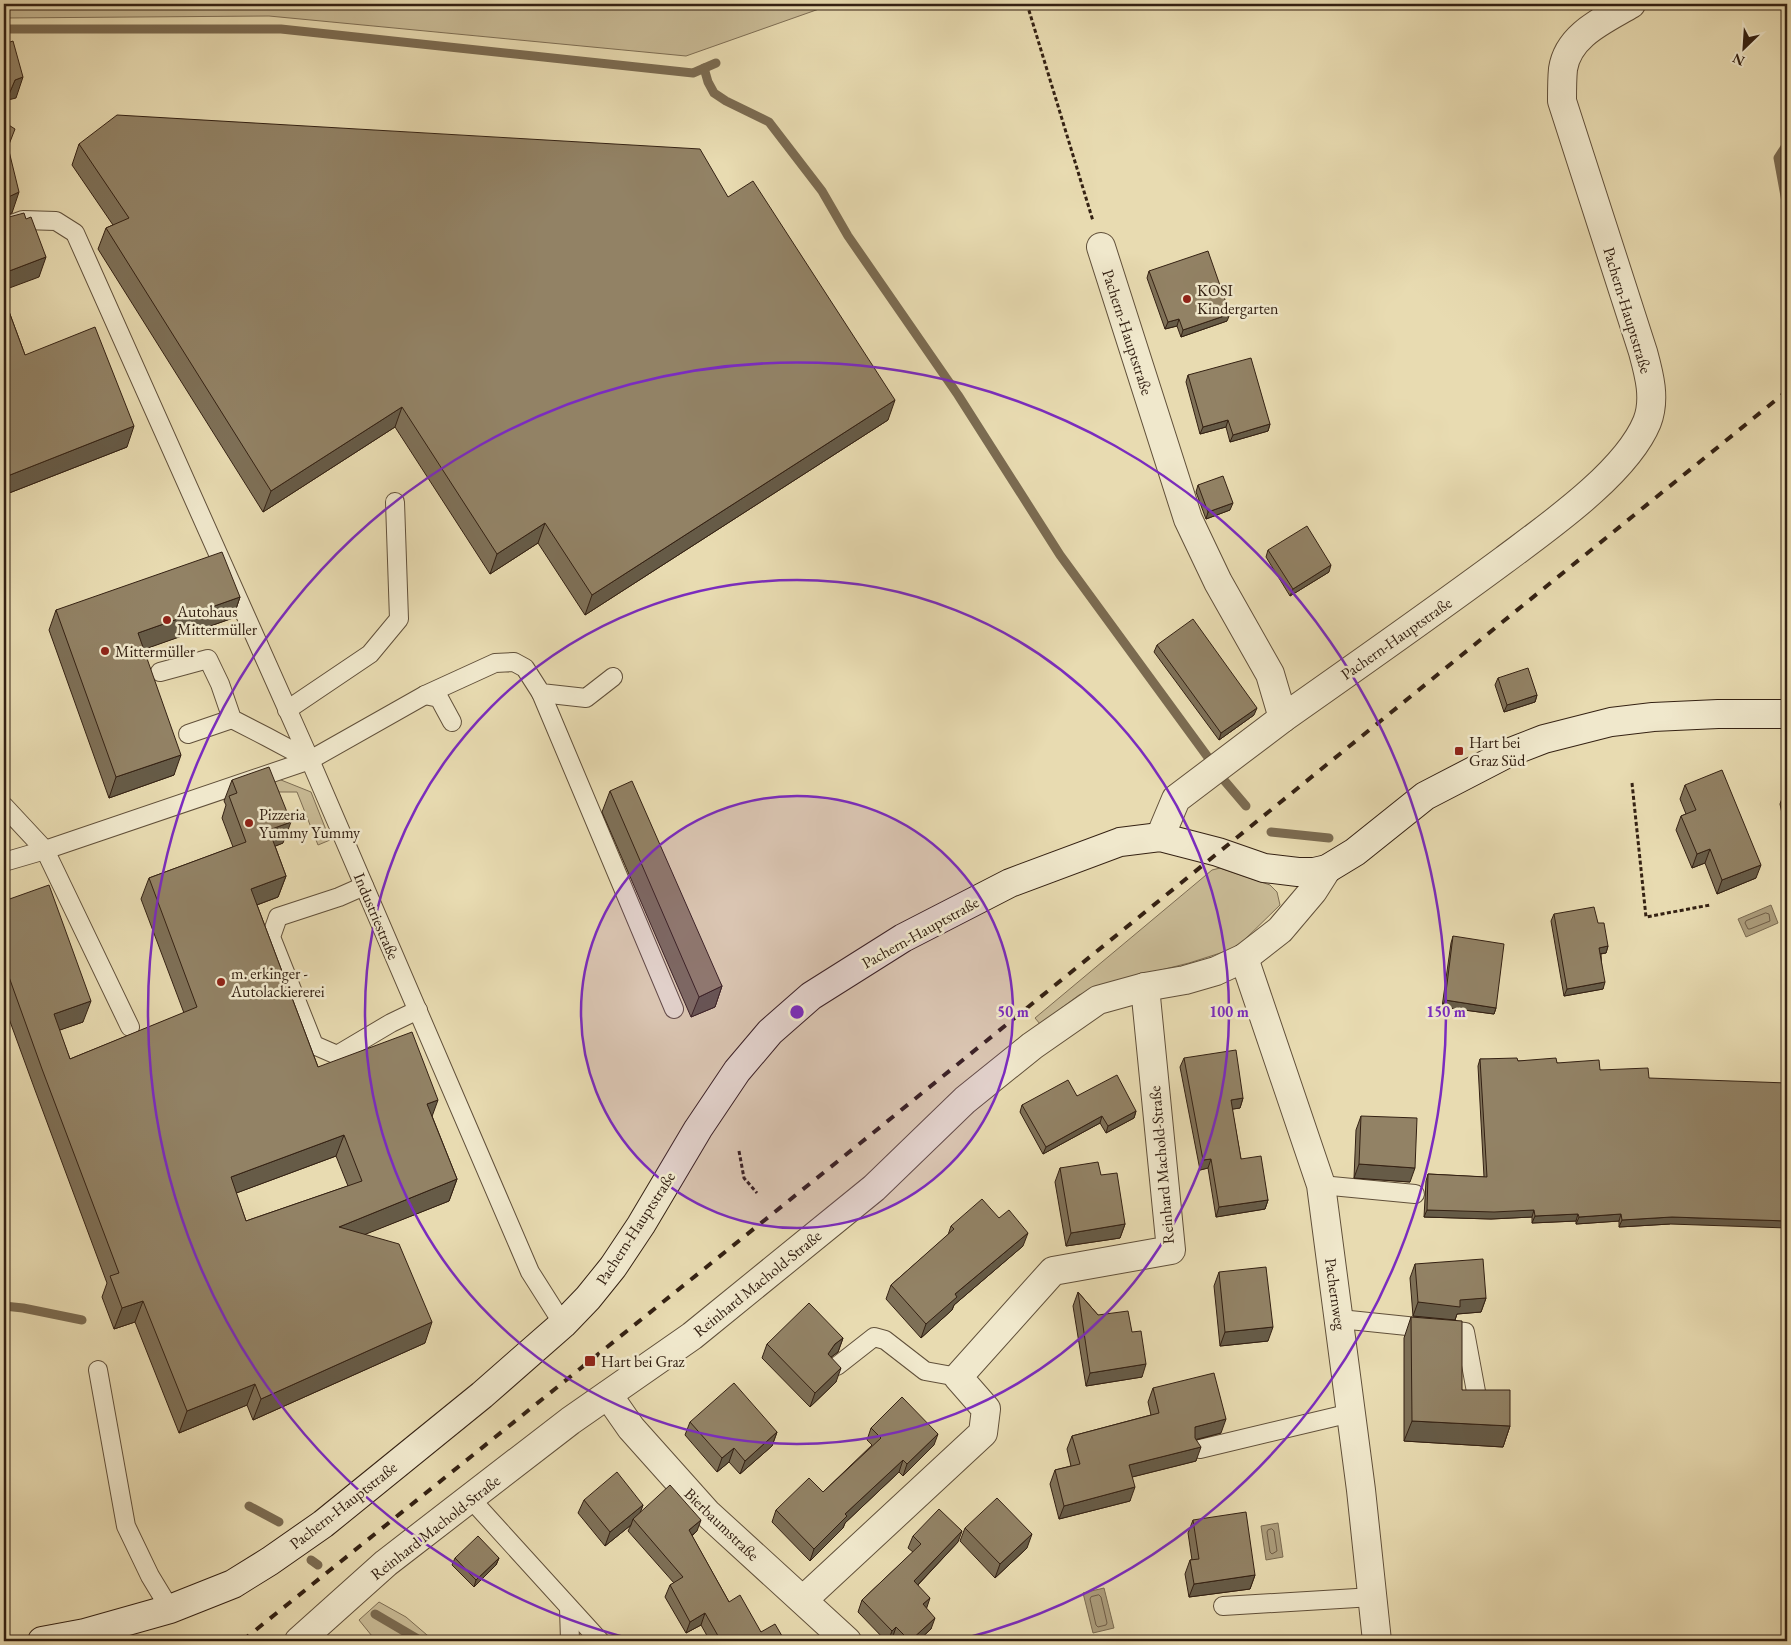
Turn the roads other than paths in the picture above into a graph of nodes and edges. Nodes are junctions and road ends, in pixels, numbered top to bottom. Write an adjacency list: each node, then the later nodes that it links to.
1 (1630, 4): 11 (street, Pachern-Hauptstraße)
2 (4, 227): 9 (lane, Industriestraße)
3 (1101, 247): 11 (street, Pachern-Hauptstraße)
4 (395, 502): 9 (lane)
5 (160, 672): 12 (lane)
6 (613, 677): 7 (lane)
7 (541, 693): 8 (lane); 24 (lane)
8 (425, 695): 13 (lane); 15 (lane)
9 (287, 710): 15 (lane, Industriestraße)
10 (1787, 714): 20 (street, Pachern-Hauptstraße)
11 (1283, 718): 17 (street, Pachern-Hauptstraße)
12 (232, 719): 14 (lane); 15 (lane)
13 (452, 722)
14 (188, 734)
15 (310, 760): 18 (lane); 21 (lane, Industriestraße)
16 (4, 806): 18 (lane)
17 (1160, 836): 20 (street, Pachern-Hauptstraße); 30 (street, Pachern-Hauptstraße)
18 (45, 850): 19 (lane); 26 (lane)
19 (4, 862)
20 (1327, 869): 22 (street, Reinhard Machold-Straße)
21 (364, 886): 25 (lane, Industriestraße); 25 (lane)
22 (1244, 958): 23 (street, Reinhard Machold-Straße); 27 (street, Pachernweg)
23 (1145, 987): 33 (street, Reinhard Machold-Straße); 34 (street, Reinhard Machold-Straße)
24 (674, 1009)
25 (418, 1010): 30 (lane, Industriestraße)
26 (130, 1027)
27 (1321, 1185): 28 (lane); 29 (street, Pachernweg)
28 (1415, 1194)
29 (1340, 1319): 35 (lane); 36 (street, Pachernweg)
30 (563, 1324): 42 (street, Pachern-Hauptstraße)
31 (838, 1366): 33 (lane)
32 (98, 1370): 42 (lane)
33 (958, 1377): 40 (street)
34 (608, 1395): 38 (street, Reinhard Machold-Straße); 40 (street, Bierbaumstraße)
35 (1477, 1397)
36 (1351, 1413): 37 (lane); 39 (street, Pachernweg)
37 (1200, 1450)
38 (470, 1498): 43 (lane); 45 (street, Reinhard Machold-Straße)
39 (1372, 1597): 41 (lane); 49 (street, Pachernweg)
40 (803, 1600): 48 (street, Bierbaumstraße)
41 (1223, 1606)
42 (170, 1608): 44 (street, Pachern-Hauptstraße)
43 (569, 1608): 46 (lane); 47 (lane)
44 (42, 1641)
45 (299, 1641)
46 (570, 1641)
47 (600, 1641)
48 (847, 1641)
49 (1377, 1641)

